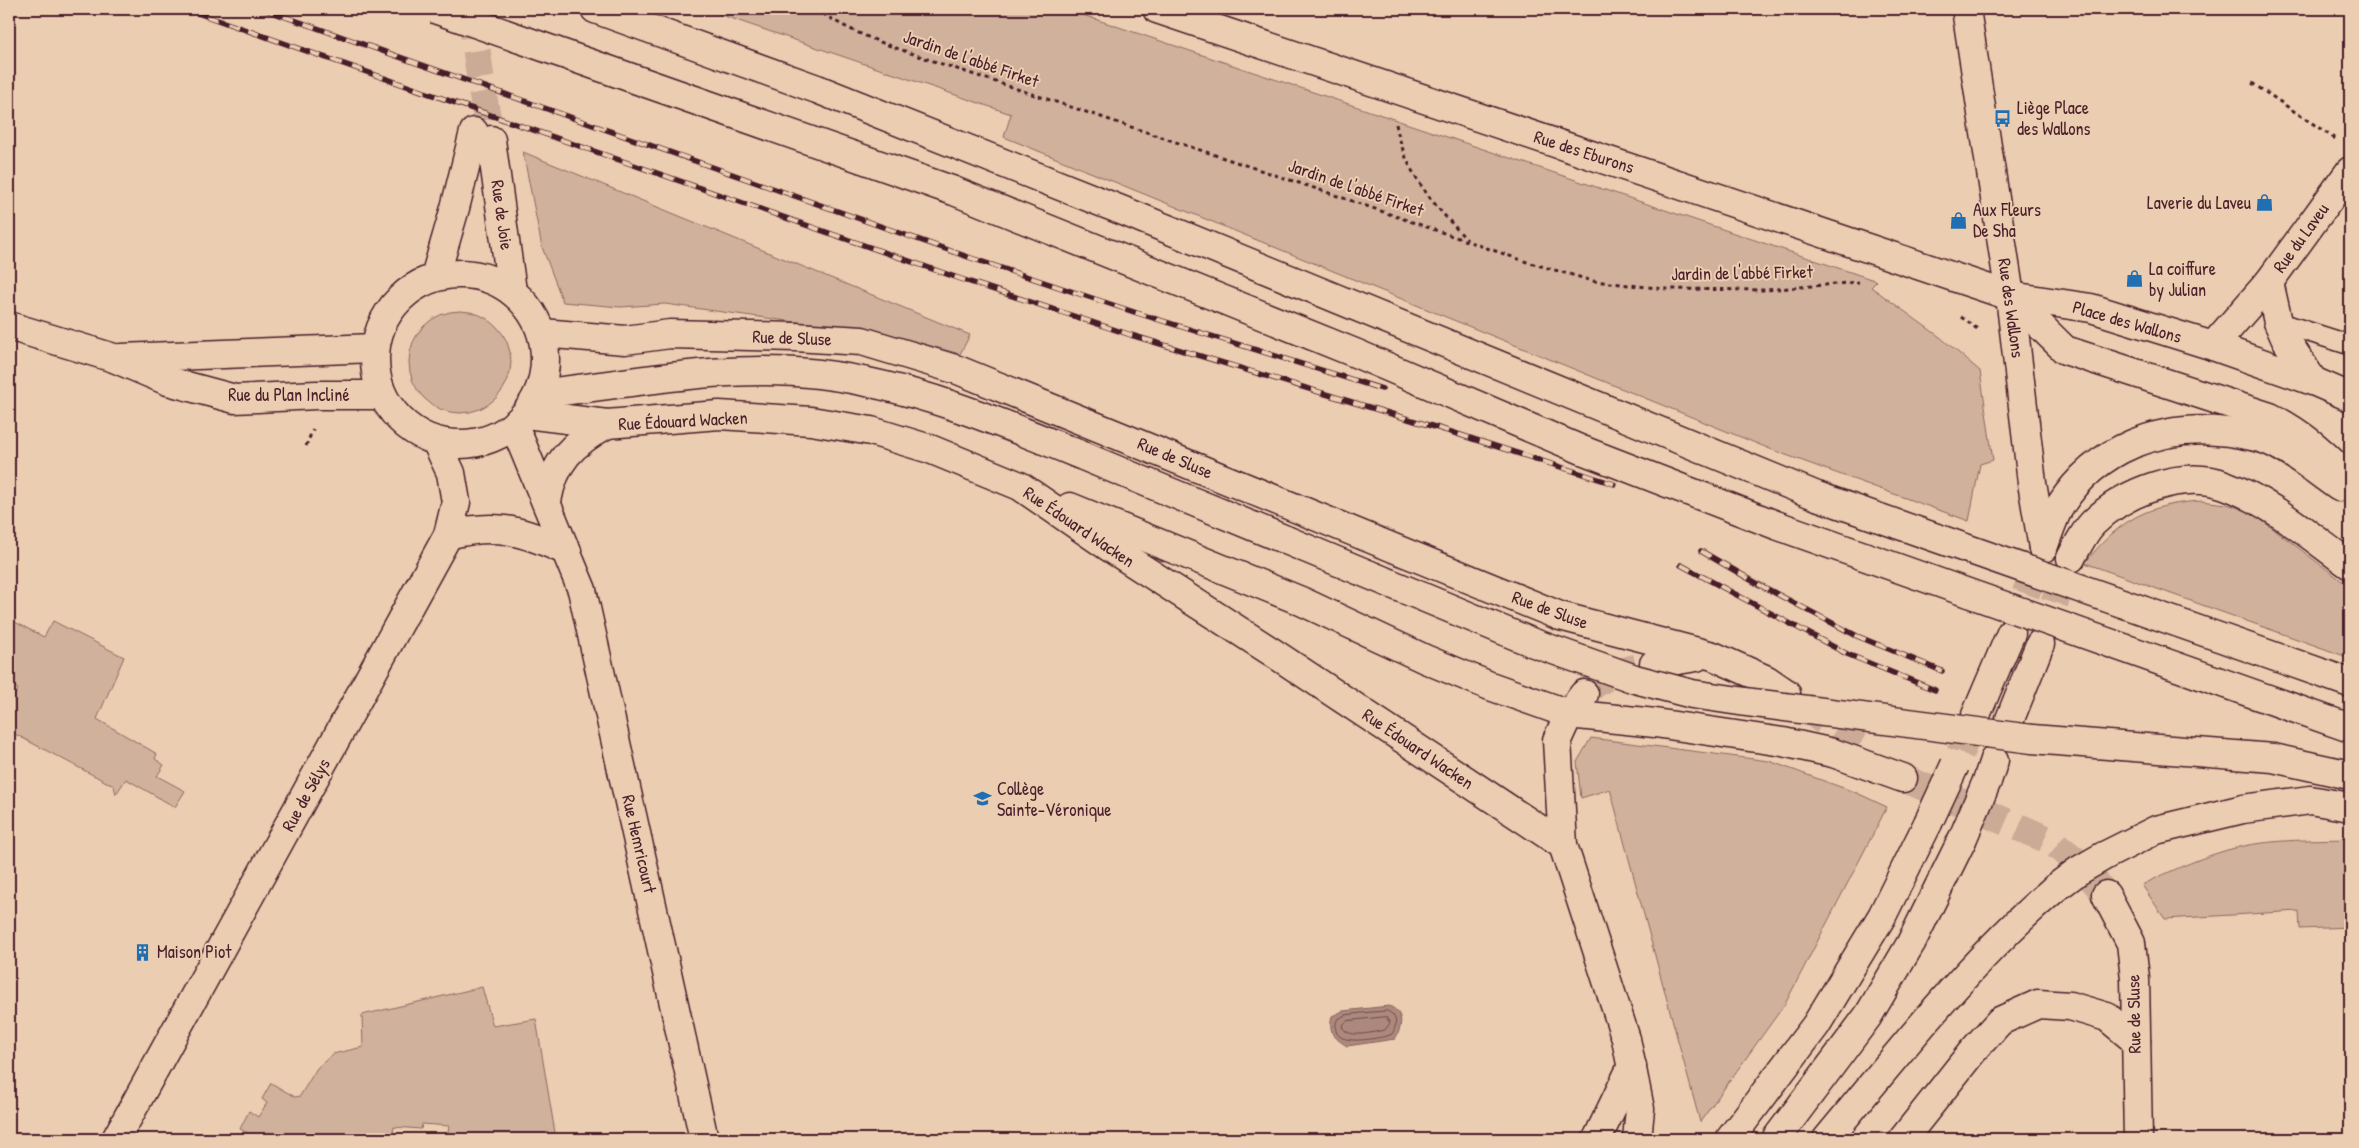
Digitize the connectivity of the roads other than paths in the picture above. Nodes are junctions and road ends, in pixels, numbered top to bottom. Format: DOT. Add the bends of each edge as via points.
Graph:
graph roads {
  1 [pos="435,9"];
  2 [pos="595,9"];
  3 [pos="1157,9"];
  4 [pos="1966,9"];
  5 [pos="2350,171"];
  6 [pos="435,277"];
  7 [pos="2269,282"];
  8 [pos="512,291"];
  9 [pos="2010,296"];
  10 [pos="2278,322"];
  11 [pos="9,329"];
  12 [pos="542,333"];
  13 [pos="2350,345"];
  14 [pos="2213,346"];
  15 [pos="374,348"];
  16 [pos="114,358"];
  17 [pos="2313,381"];
  18 [pos="381,394"];
  19 [pos="2350,397"];
  20 [pos="526,411"];
  21 [pos="607,424"];
  22 [pos="438,443"];
  23 [pos="2350,479"];
  24 [pos="1020,486"];
  25 [pos="2350,496"];
  26 [pos="547,501"];
  27 [pos="448,535"];
  28 [pos="567,551"];
  29 [pos="2071,558"];
  30 [pos="2350,565"];
  31 [pos="2011,633"];
  32 [pos="2040,644"];
  33 [pos="1713,656"];
  34 [pos="1654,664"];
  35 [pos="2350,683"];
  36 [pos="1786,693"];
  37 [pos="1576,704"];
  38 [pos="1976,715"];
  39 [pos="2010,719"];
  40 [pos="2350,728"];
  41 [pos="1867,753"];
  42 [pos="1957,759"];
  43 [pos="1990,770"];
  44 [pos="2350,775"];
  45 [pos="2350,807"];
  46 [pos="1562,844"];
  47 [pos="2106,895"];
  48 [pos="2136,1041"];
  49 [pos="1632,1066"];
  50 [pos="116,1139"];
  51 [pos="704,1139"];
  52 [pos="1597,1139"];
  53 [pos="1637,1139"];
  54 [pos="1730,1139"];
  55 [pos="1776,1139"];
  56 [pos="1827,1139"];
  57 [pos="1903,1139"];
  58 [pos="2138,1139"];
  1 -- 40 [label="main road, bridge" via="954,191 1355,353 1582,450 1776,525"];
  2 -- 35 [label="main road, bridge" via="817,89 1126,212 1817,496"];
  3 -- 9 [label="main road, Rue des Eburons"];
  4 -- 9 [label="main road, Rue des Wallons"];
  5 -- 7 [label="main road, Rue du Laveu"];
  6 -- 8 [label="main road" via="462,274 486,278"];
  6 -- 8 [label="main road, Rue de Joie" via="455,208 483,136"];
  6 -- 15 [label="main road" via="415,286 394,304 381,325"];
  7 -- 10 [label="main road, Rue du Laveu"];
  7 -- 14 [label="main road, Rue du Laveu"];
  8 -- 12 [label="main road" via="530,310"];
  9 -- 14 [label="main road, Place des Wallons" via="2091,308"];
  9 -- 23 [label="main road" via="2065,350 2270,417 2302,435"];
  9 -- 25 [label="main road, Rue des Wallons" via="2043,548 2060,507 2081,479 2100,462 2139,440 2174,431 2220,431 2247,434 2268,441"];
  10 -- 13 [label="lane"];
  10 -- 17 [label="main road, Rue du Laveu"];
  11 -- 16 [label="main road, Rue du Plan Incliné"];
  12 -- 20 [label="main road" via="545,348 543,379"];
  12 -- 33 [label="main road, Rue de Sluse" via="625,340 670,334 862,341 958,370 1560,616"];
  14 -- 17 [label="main road, Place des Wallons"];
  15 -- 16 [label="main road, Rue du Plan Incliné"];
  15 -- 18 [label="main road" via="374,373"];
  16 -- 18 [label="main road, Rue du Plan Incliné" via="168,381 235,399"];
  17 -- 19 [label="main road, Place des Wallons"];
  18 -- 22 [label="main road" via="397,419 416,434"];
  20 -- 21 [label="main road, Rue Édouard Wacken"];
  20 -- 22 [label="main road" via="493,438 469,445"];
  20 -- 26 [label="main road, Rue Hemricourt"];
  20 -- 44 [label="main road, bridge" via="613,386 686,374 760,371 818,374 873,383 946,403 1020,430 1531,642 1634,679 1692,694 1746,702 2032,739 2273,758"];
  21 -- 24 [label="main road, Rue Édouard Wacken" via="719,415 810,420 871,431 930,449"];
  21 -- 26 [label="main road" via="567,452 550,484"];
  22 -- 27 [label="main road, Rue de Sélys" via="451,473 456,502"];
  24 -- 37 [label="main road" via="1301,601 1490,686"];
  24 -- 46 [label="main road, Rue Édouard Wacken"];
  26 -- 28 [label="main road, Rue Hemricourt"];
  27 -- 28 [label="main road" via="471,529 496,528 519,532"];
  27 -- 50 [label="main road, Rue de Sélys"];
  28 -- 51 [label="main road, Rue Hemricourt" via="584,600"];
  29 -- 30 [label="main road" via="2091,524 2128,496 2169,482 2203,481 2224,484 2252,497"];
  31 -- 38 [label="main road"];
  32 -- 39 [label="main road"];
  33 -- 34 [label="main road"];
  33 -- 36 [label="main road, Rue de Sluse" via="1767,680"];
  37 -- 41 [label="main road" via="1655,723 1783,742 1833,753 1903,778"];
  37 -- 46 [label="main road" via="1557,740"];
  42 -- 54 [label="main road, bridge" via="1882,916 1816,1026"];
  43 -- 55 [label="main road, bridge" via="1962,840 1911,943 1868,1016"];
  45 -- 56 [label="main road, bridge" via="2310,800 2243,809 2156,830 2078,871 2021,918 1968,971"];
  46 -- 49 [label="main road"];
  47 -- 48 [label="main road, Rue de Sluse" via="2131,943"];
  48 -- 57 [label="main road" via="2108,1017 2070,1006 2038,1004 2000,1021"];
  48 -- 58 [label="main road, Rue de Sluse"];
  49 -- 52 [label="main road"];
  49 -- 53 [label="main road" via="1640,1109"];
}
